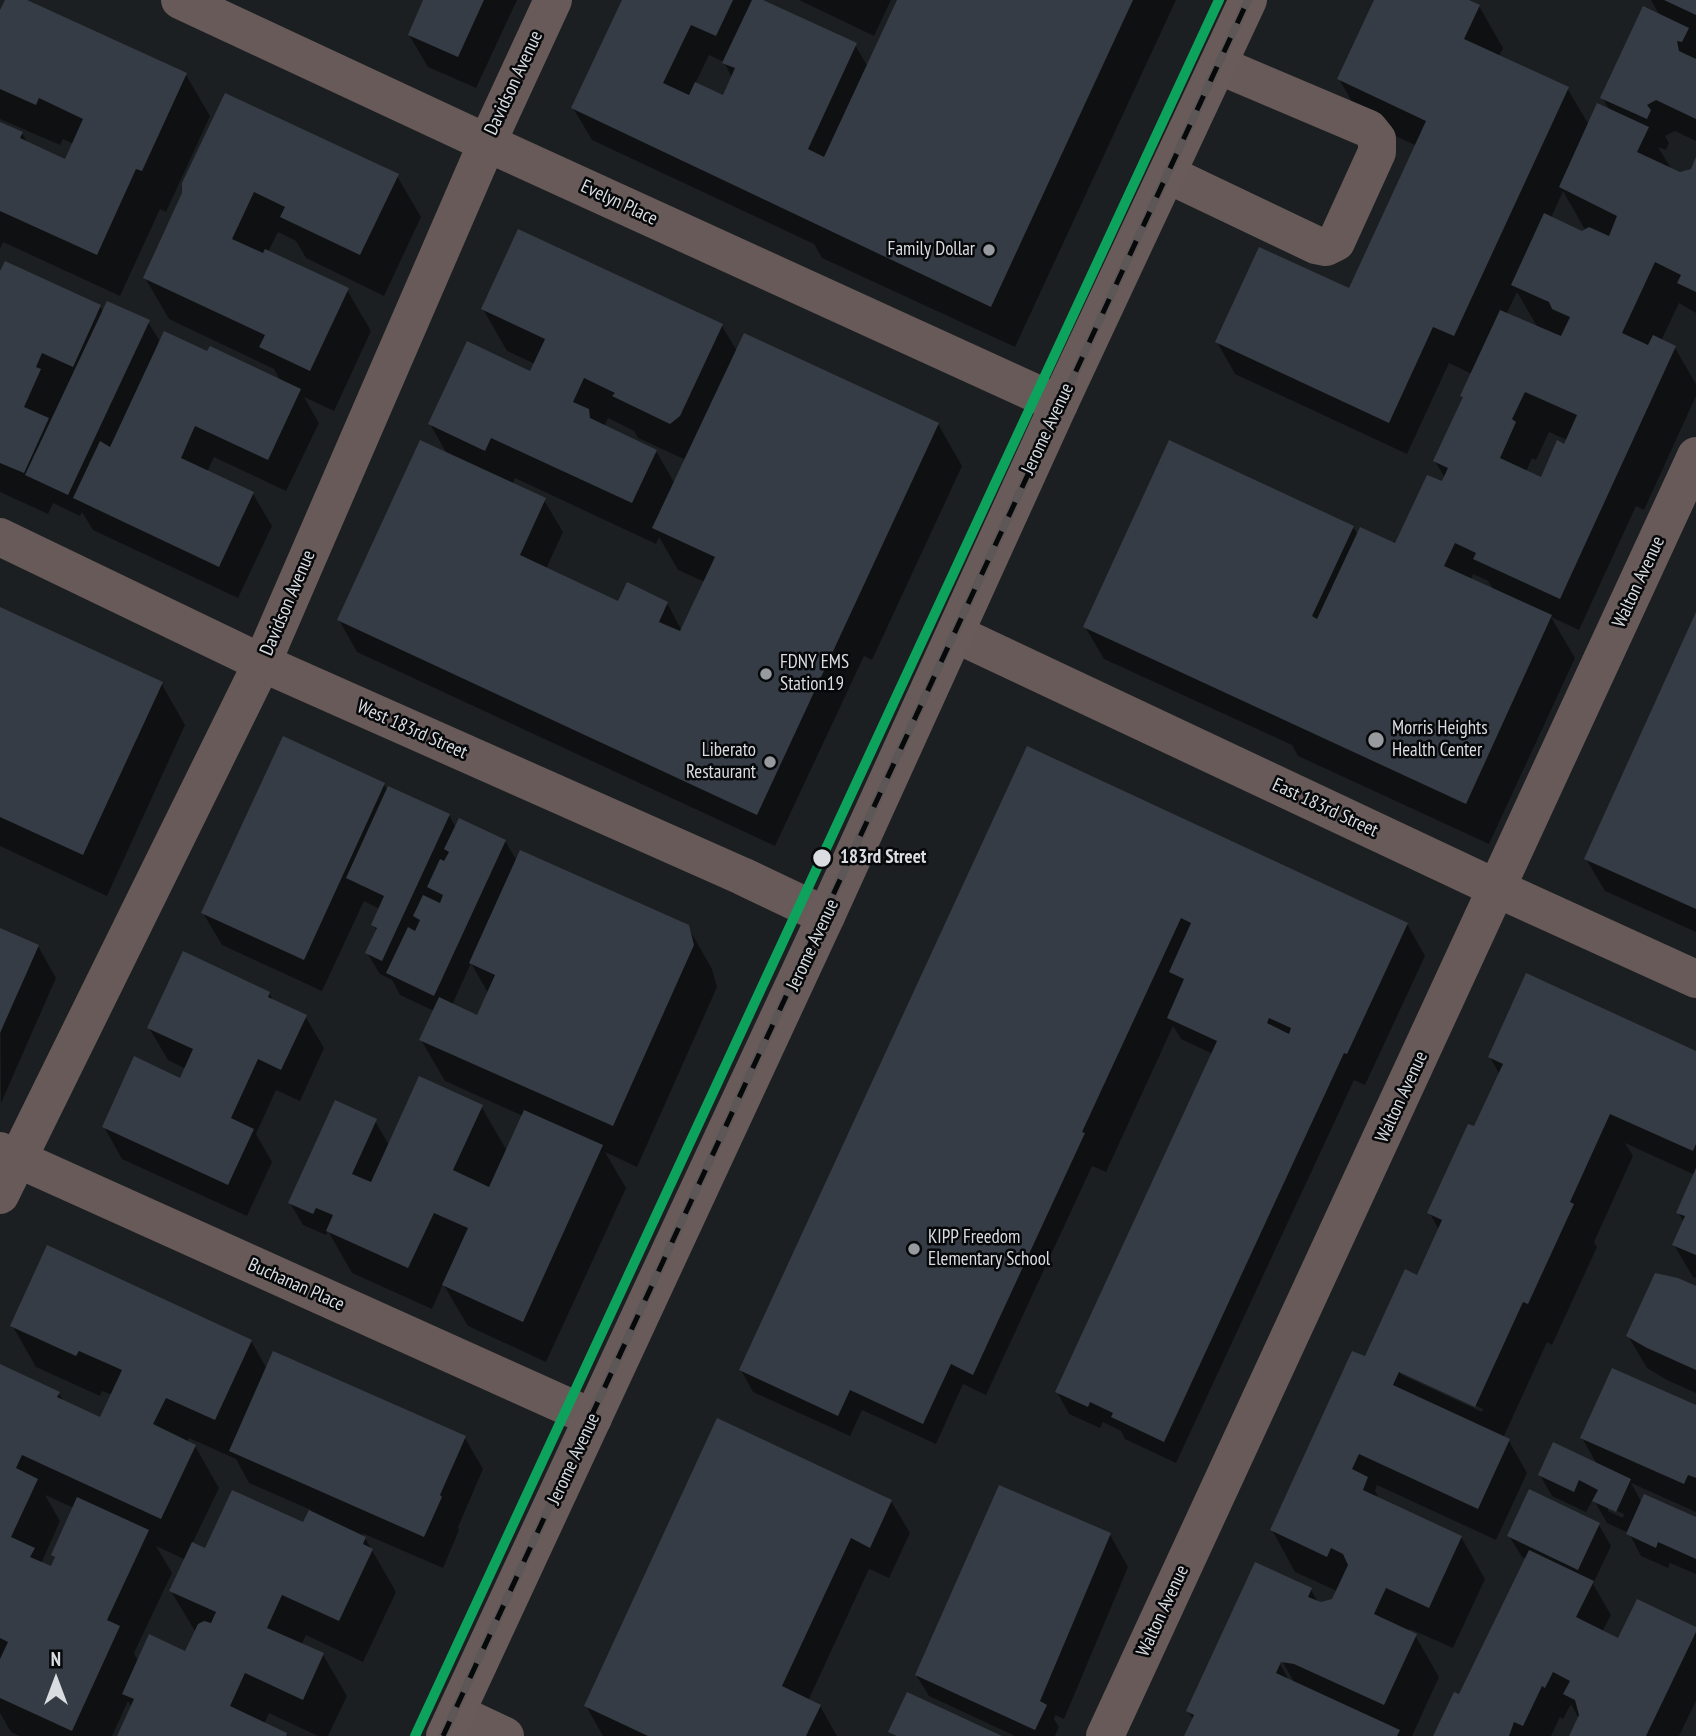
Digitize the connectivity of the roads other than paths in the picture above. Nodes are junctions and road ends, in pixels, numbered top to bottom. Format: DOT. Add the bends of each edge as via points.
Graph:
graph roads {
  1 [pos="180,0"];
  2 [pos="553,0"];
  3 [pos="1248,0"];
  4 [pos="1218,65"];
  5 [pos="487,143"];
  6 [pos="1167,174"];
  7 [pos="1059,404"];
  8 [pos="1696,456"];
  9 [pos="0,537"];
  10 [pos="956,634"];
  11 [pos="262,663"];
  12 [pos="1498,889"];
  13 [pos="826,916"];
  14 [pos="1696,979"];
  15 [pos="8,1155"];
  16 [pos="0,1195"];
  17 [pos="593,1418"];
  18 [pos="450,1725"];
  19 [pos="505,1736"];
  20 [pos="1105,1736"];
  1 -- 5 [label="street, Evelyn Place"];
  2 -- 5 [label="street, Davidson Avenue"];
  3 -- 4 [label="main road, Jerome Avenue"];
  4 -- 6 [label="main road, Jerome Avenue"];
  4 -- 6 [label="street" via="1369,129 1377,139 1377,152 1336,242 1316,245"];
  5 -- 7 [label="street, Evelyn Place"];
  5 -- 11 [label="street, Davidson Avenue"];
  6 -- 7 [label="main road, Jerome Avenue"];
  7 -- 10 [label="main road, Jerome Avenue"];
  8 -- 12 [label="street, Walton Avenue"];
  9 -- 11 [label="street, West 183rd Street"];
  10 -- 12 [label="street, East 183rd Street"];
  10 -- 13 [label="main road, Jerome Avenue"];
  11 -- 13 [label="street, West 183rd Street"];
  11 -- 15 [label="street, Davidson Avenue"];
  12 -- 14 [label="street, East 183rd Street"];
  12 -- 20 [label="street, Walton Avenue"];
  13 -- 17 [label="main road, Jerome Avenue"];
  15 -- 16 [label="street, Davidson Avenue"];
  15 -- 17 [label="street, Buchanan Place"];
  17 -- 18 [label="main road, Jerome Avenue"];
  18 -- 19 [label="street"];
}
